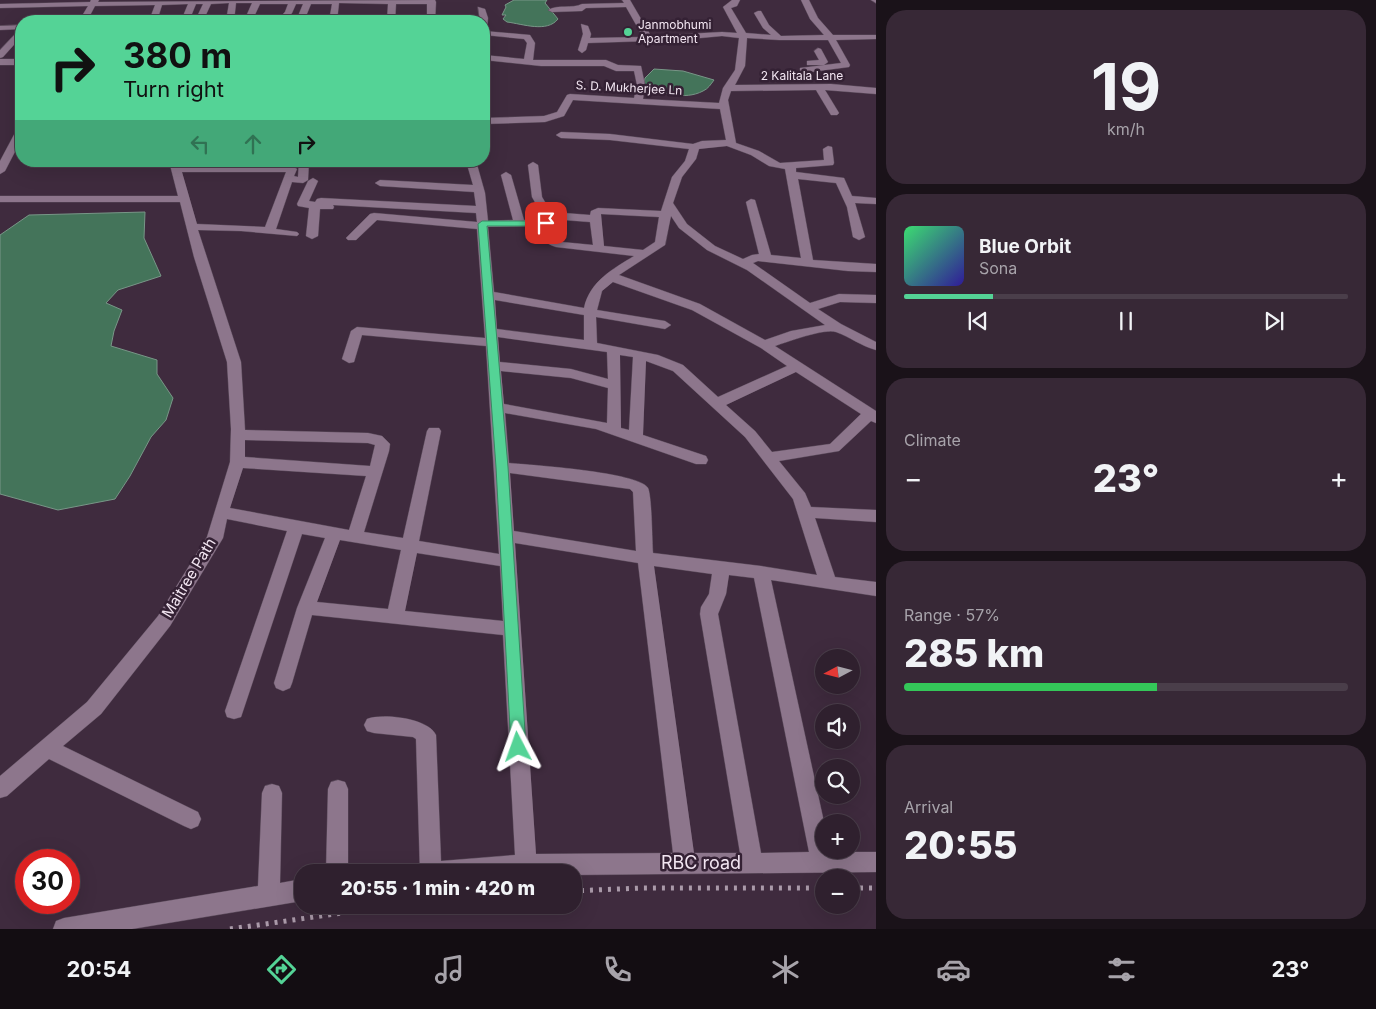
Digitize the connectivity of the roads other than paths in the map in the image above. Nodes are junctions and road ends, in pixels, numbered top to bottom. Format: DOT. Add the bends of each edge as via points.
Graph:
graph roads {
  1 [pos="736,0"];
  2 [pos="805,0"];
  3 [pos="209,1"];
  4 [pos="232,1"];
  5 [pos="257,1"];
  6 [pos="275,1"];
  7 [pos="336,1"];
  8 [pos="392,1"];
  9 [pos="432,1"];
  10 [pos="50,2"];
  11 [pos="94,2"];
  12 [pos="159,2"];
  13 [pos="193,2"];
  14 [pos="293,2"];
  15 [pos="308,2"];
  16 [pos="19,3"];
  17 [pos="628,3"];
  18 [pos="0,6"];
  19 [pos="481,9"];
  20 [pos="552,10"];
  21 [pos="758,13"];
  22 [pos="86,15"];
  23 [pos="155,15"];
  24 [pos="188,15"];
  25 [pos="202,15"];
  26 [pos="231,15"];
  27 [pos="251,15"];
  28 [pos="286,15"];
  29 [pos="303,15"];
  30 [pos="334,15"];
  31 [pos="391,15"];
  32 [pos="431,15"];
  33 [pos="483,15"];
  34 [pos="584,26"];
  35 [pos="15,27"];
  36 [pos="0,28"];
  37 [pos="738,35"];
  38 [pos="490,36"];
  39 [pos="830,37"];
  40 [pos="648,38"];
  41 [pos="778,38"];
  42 [pos="875,38"];
  43 [pos="498,41"];
  44 [pos="584,41"];
  45 [pos="15,42"];
  46 [pos="818,50"];
  47 [pos="490,55"];
  48 [pos="490,58"];
  49 [pos="2,60"];
  50 [pos="15,61"];
  51 [pos="528,62"];
  52 [pos="585,63"];
  53 [pos="803,70"];
  54 [pos="0,71"];
  55 [pos="849,78"];
  56 [pos="727,88"];
  57 [pos="816,88"];
  58 [pos="876,91"];
  59 [pos="638,102"];
  60 [pos="724,106"];
  61 [pos="834,113"];
  62 [pos="490,121"];
  63 [pos="561,135"];
  64 [pos="730,144"];
  65 [pos="15,145"];
  66 [pos="694,147"];
  67 [pos="828,149"];
  68 [pos="533,165"];
  69 [pos="176,167"];
  70 [pos="234,167"];
  71 [pos="303,167"];
  72 [pos="473,167"];
  73 [pos="790,170"];
  74 [pos="0,171"];
  75 [pos="506,175"];
  76 [pos="288,179"];
  77 [pos="313,181"];
  78 [pos="380,183"];
  79 [pos="479,188"];
  80 [pos="0,198"];
  81 [pos="184,199"];
  82 [pos="849,199"];
  83 [pos="876,201"];
  84 [pos="279,202"];
  85 [pos="751,202"];
  86 [pos="303,205"];
  87 [pos="317,206"];
  88 [pos="666,209"];
  89 [pos="374,216"];
  90 [pos="546,219"];
  91 [pos="596,219"];
  92 [pos="482,220"];
  93 [pos="519,223"];
  94 [pos="192,228"];
  95 [pos="269,231"];
  96 [pos="292,234"];
  97 [pos="312,236"];
  98 [pos="859,237"];
  99 [pos="352,238"];
  100 [pos="599,249"];
  101 [pos="643,253"];
  102 [pos="766,258"];
  103 [pos="744,263"];
  104 [pos="808,263"];
  105 [pos="876,268"];
  106 [pos="612,277"];
  107 [pos="488,295"];
  108 [pos="876,299"];
  109 [pos="807,308"];
  110 [pos="590,312"];
  111 [pos="665,325"];
  112 [pos="836,328"];
  113 [pos="492,337"];
  114 [pos="591,346"];
  115 [pos="766,346"];
  116 [pos="876,346"];
  117 [pos="613,350"];
  118 [pos="640,355"];
  119 [pos="349,359"];
  120 [pos="494,366"];
  121 [pos="797,366"];
  122 [pos="615,386"];
  123 [pos="716,404"];
  124 [pos="497,406"];
  125 [pos="873,416"];
  126 [pos="434,431"];
  127 [pos="614,431"];
  128 [pos="237,435"];
  129 [pos="636,439"];
  130 [pos="769,457"];
  131 [pos="701,460"];
  132 [pos="237,462"];
  133 [pos="502,467"];
  134 [pos="376,472"];
  135 [pos="221,512"];
  136 [pos="804,512"];
  137 [pos="876,516"];
  138 [pos="296,527"];
  139 [pos="335,533"];
  140 [pos="355,536"];
  141 [pos="505,536"];
  142 [pos="410,546"];
  143 [pos="645,557"];
  144 [pos="506,561"];
  145 [pos="721,568"];
  146 [pos="761,572"];
  147 [pos="828,583"];
  148 [pos="876,589"];
  149 [pos="306,608"];
  150 [pos="395,617"];
  151 [pos="511,630"];
  152 [pos="283,683"];
  153 [pos="234,711"];
  154 [pos="374,725"];
  155 [pos="47,748"];
  156 [pos="0,789"];
  157 [pos="338,789"];
  158 [pos="272,793"];
  159 [pos="191,819"];
  160 [pos="685,862"];
  161 [pos="876,862"];
  162 [pos="752,863"];
  163 [pos="822,863"];
  164 [pos="337,864"];
  165 [pos="431,864"];
  166 [pos="526,864"];
  167 [pos="579,864"];
  168 [pos="294,891"];
  169 [pos="270,894"];
  170 [pos="64,929"];
  1 -- 37 [label="street" via="727,7"];
  2 -- 39 [label="street" via="814,19"];
  3 -- 4 [label="street"];
  3 -- 13 [label="street"];
  3 -- 25 [label="street"];
  4 -- 5 [label="street"];
  4 -- 26 [label="street"];
  5 -- 6 [label="street"];
  5 -- 27 [label="street"];
  6 -- 14 [label="street"];
  7 -- 8 [label="street"];
  7 -- 15 [label="street"];
  7 -- 30 [label="street"];
  8 -- 9 [label="street"];
  8 -- 31 [label="street"];
  9 -- 32 [label="street"];
  10 -- 11 [label="street"];
  10 -- 16 [label="street"];
  11 -- 12 [label="street"];
  11 -- 22 [label="street"];
  12 -- 13 [label="street"];
  12 -- 23 [label="street"];
  13 -- 24 [label="street"];
  14 -- 15 [label="street"];
  14 -- 28 [label="street"];
  15 -- 29 [label="street"];
  16 -- 18 [label="street"];
  17 -- 20 [label="street"];
  17 -- 40 [label="street"];
  19 -- 33 [label="street"];
  21 -- 41 [label="street"];
  34 -- 44 [label="street" via="587,34"];
  35 -- 36 [label="street"];
  37 -- 40 [label="street"];
  37 -- 41 [label="street"];
  37 -- 56 [label="street" via="743,54 736,77"];
  38 -- 43 [label="street"];
  39 -- 41 [label="street"];
  39 -- 42 [label="street"];
  39 -- 55 [label="street" via="846,65"];
  40 -- 44 [label="street"];
  43 -- 47 [label="street"];
  43 -- 51 [label="street" via="528,38"];
  44 -- 52 [label="street"];
  45 -- 49 [label="street"];
  46 -- 53 [label="street" via="824,62 802,63"];
  48 -- 51 [label="street"];
  49 -- 50 [label="street"];
  49 -- 54 [label="street"];
  51 -- 52 [label="street"];
  52 -- 59 [label="street" via="638,68 641,85"];
  53 -- 55 [label="street"];
  53 -- 57 [label="street"];
  55 -- 57 [label="street, 2 Kalitala Lane"];
  55 -- 58 [label="street, 2 Kalitala Lane"];
  56 -- 57 [label="street, 2 Kalitala Lane"];
  56 -- 60 [label="street"];
  57 -- 61 [label="street"];
  59 -- 60 [label="street, S. D. Mukherjee Ln"];
  59 -- 62 [label="street, S. D. Mukherjee Ln" via="570,97 561,114 549,118"];
  60 -- 64 [label="street"];
  63 -- 66 [label="street"];
  64 -- 66 [label="street"];
  64 -- 73 [label="street"];
  65 -- 74 [label="street"];
  66 -- 88 [label="street" via="690,162 676,178"];
  67 -- 73 [label="street" via="829,163"];
  68 -- 90 [label="street" via="537,197 543,205"];
  69 -- 81 [label="street, Maitree Path"];
  70 -- 76 [label="street" via="292,169"];
  71 -- 76 [label="street" via="302,180"];
  72 -- 79 [label="street"];
  73 -- 82 [label="street" via="840,180"];
  73 -- 104 [label="street"];
  75 -- 93 [label="street"];
  76 -- 84 [label="street"];
  77 -- 86 [label="street"];
  78 -- 79 [label="street"];
  79 -- 92 [label="street"];
  80 -- 81 [label="street"];
  81 -- 94 [label="street, Maitree Path"];
  82 -- 83 [label="street"];
  82 -- 98 [label="street"];
  84 -- 86 [label="street"];
  84 -- 95 [label="street"];
  85 -- 102 [label="street"];
  86 -- 87 [label="street"];
  87 -- 89 [label="street" via="368,212"];
  87 -- 92 [label="street" via="321,201"];
  87 -- 97 [label="street"];
  88 -- 91 [label="street" via="604,210 595,213"];
  88 -- 101 [label="street" via="661,242"];
  88 -- 103 [label="street" via="711,248"];
  89 -- 92 [label="street"];
  89 -- 99 [label="street"];
  90 -- 91 [label="street"];
  90 -- 93 [label="street"];
  90 -- 100 [label="street" via="547,237 555,244"];
  91 -- 100 [label="street"];
  92 -- 93 [label="street"];
  92 -- 107 [label="street"];
  94 -- 95 [label="street"];
  94 -- 128 [label="street, Maitree Path" via="234,362"];
  95 -- 96 [label="street"];
  100 -- 101 [label="street"];
  101 -- 106 [label="street"];
  102 -- 103 [label="street" via="750,259"];
  102 -- 104 [label="street"];
  103 -- 109 [label="street"];
  104 -- 105 [label="street"];
  106 -- 110 [label="street" via="602,282 592,295"];
  106 -- 115 [label="street" via="696,307"];
  107 -- 110 [label="street"];
  107 -- 113 [label="street"];
  108 -- 109 [label="street" via="839,298"];
  109 -- 112 [label="street"];
  110 -- 111 [label="street"];
  110 -- 114 [label="street"];
  112 -- 115 [label="street" via="796,334"];
  112 -- 116 [label="street"];
  113 -- 114 [label="street"];
  113 -- 119 [label="street" via="357,331"];
  113 -- 120 [label="street"];
  114 -- 117 [label="street"];
  115 -- 121 [label="street"];
  117 -- 118 [label="street"];
  117 -- 122 [label="street"];
  118 -- 123 [label="street" via="678,368"];
  118 -- 129 [label="street"];
  120 -- 122 [label="street" via="572,373"];
  120 -- 124 [label="street"];
  121 -- 123 [label="street"];
  121 -- 125 [label="street"];
  122 -- 127 [label="street"];
  123 -- 130 [label="street" via="750,434"];
  124 -- 127 [label="street" via="598,425"];
  124 -- 133 [label="street"];
  125 -- 130 [label="street" via="834,448"];
  126 -- 142 [label="street"];
  127 -- 129 [label="street"];
  128 -- 132 [label="street, Maitree Path"];
  128 -- 134 [label="street" via="377,439 383,444"];
  129 -- 131 [label="street"];
  130 -- 136 [label="street" via="800,497"];
  132 -- 134 [label="street"];
  132 -- 135 [label="street, Maitree Path"];
  133 -- 141 [label="street"];
  133 -- 143 [label="street" via="620,481 639,488"];
  134 -- 140 [label="street"];
  135 -- 138 [label="street"];
  135 -- 155 [label="street, Maitree Path" via="215,538 164,621 94,708"];
  136 -- 137 [label="street"];
  136 -- 147 [label="street"];
  138 -- 139 [label="street"];
  138 -- 153 [label="street"];
  139 -- 140 [label="street"];
  139 -- 149 [label="street"];
  140 -- 142 [label="street"];
  141 -- 143 [label="street"];
  141 -- 144 [label="street"];
  142 -- 144 [label="street"];
  142 -- 150 [label="street"];
  143 -- 145 [label="street"];
  143 -- 160 [label="street"];
  144 -- 151 [label="street"];
  145 -- 146 [label="street"];
  145 -- 162 [label="street" via="718,596 709,614"];
  146 -- 147 [label="street"];
  146 -- 163 [label="street"];
  147 -- 148 [label="street"];
  149 -- 150 [label="street"];
  149 -- 152 [label="street"];
  150 -- 151 [label="street"];
  151 -- 166 [label="street"];
  154 -- 165 [label="street" via="416,729 426,735"];
  155 -- 156 [label="street, Maitree Path"];
  155 -- 159 [label="street"];
  157 -- 164 [label="street"];
  158 -- 169 [label="street"];
  160 -- 162 [label="street, RBC road"];
  160 -- 167 [label="street, RBC road"];
  161 -- 163 [label="street, RBC road"];
  162 -- 163 [label="street, RBC road"];
  168 -- 169 [label="street"];
  169 -- 170 [label="street"];
}
